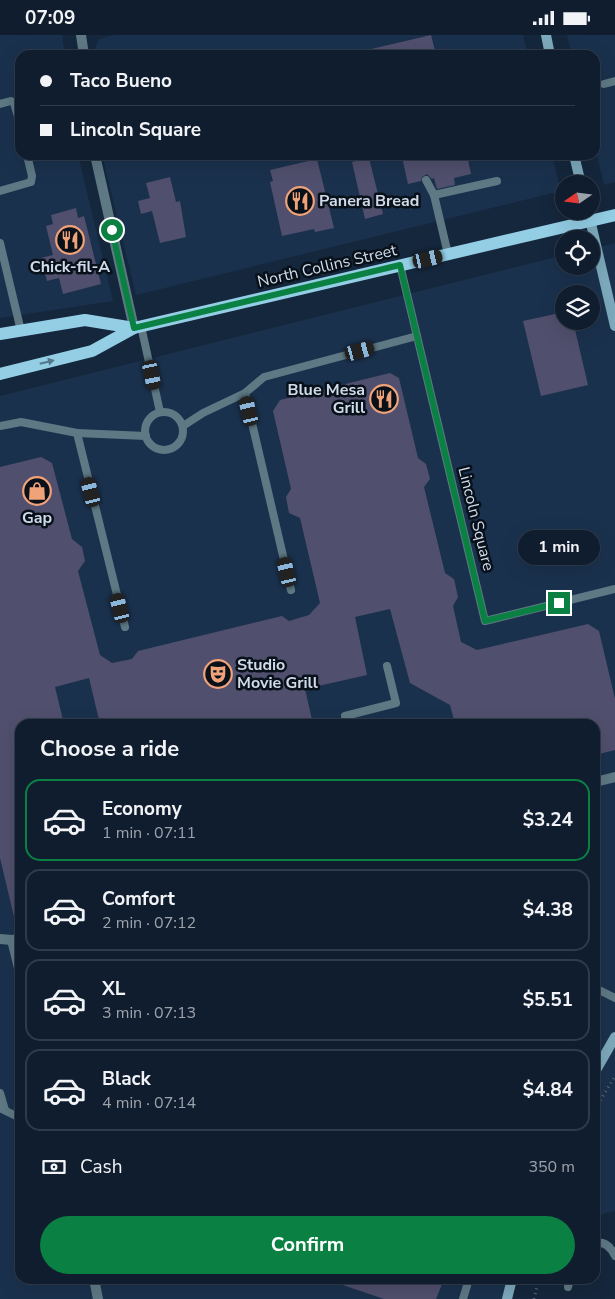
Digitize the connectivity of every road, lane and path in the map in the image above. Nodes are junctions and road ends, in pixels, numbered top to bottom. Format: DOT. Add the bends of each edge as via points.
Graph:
graph roads {
  1 [pos="81,35"];
  2 [pos="546,35"];
  3 [pos="83,50"];
  4 [pos="549,50"];
  5 [pos="615,81"];
  6 [pos="604,84"];
  7 [pos="0,104"];
  8 [pos="15,106"];
  9 [pos="29,160"];
  10 [pos="96,160"];
  11 [pos="575,160"];
  12 [pos="579,175"];
  13 [pos="426,180"];
  14 [pos="497,181"];
  15 [pos="0,191"];
  16 [pos="434,195"];
  17 [pos="615,215"];
  18 [pos="600,216"];
  19 [pos="574,220"];
  20 [pos="590,220"];
  21 [pos="0,243"];
  22 [pos="448,254"];
  23 [pos="400,265"];
  24 [pos="615,326"];
  25 [pos="138,327"];
  26 [pos="21,331"];
  27 [pos="0,334"];
  28 [pos="417,336"];
  29 [pos="0,374"];
  30 [pos="245,393"];
  31 [pos="160,412"];
  32 [pos="0,426"];
  33 [pos="183,426"];
  34 [pos="77,433"];
  35 [pos="146,436"];
  36 [pos="615,589"];
  37 [pos="291,590"];
  38 [pos="125,627"];
  39 [pos="387,666"];
  40 [pos="346,719"];
  41 [pos="615,777"];
  42 [pos="600,781"];
  43 [pos="0,939"];
  44 [pos="15,939"];
  45 [pos="600,990"];
  46 [pos="615,998"];
  47 [pos="615,1037"];
  48 [pos="600,1063"];
  49 [pos="615,1077"];
  50 [pos="0,1093"];
  51 [pos="600,1101"];
  52 [pos="2,1109"];
  53 [pos="15,1116"];
  54 [pos="600,1242"];
  55 [pos="615,1256"];
  56 [pos="95,1284"];
  57 [pos="468,1284"];
  58 [pos="511,1284"];
  59 [pos="538,1284"];
  60 [pos="98,1299"];
  61 [pos="463,1299"];
  62 [pos="507,1299"];
  63 [pos="534,1299"];
  1 -- 3 [label="street"];
  2 -- 4 [label="street"];
  5 -- 6 [label="lane"];
  7 -- 8 [label="lane" via="11,101"];
  9 -- 15 [label="lane" via="31,182"];
  10 -- 25 [label="street"];
  11 -- 12 [label="street"];
  13 -- 16 [label="lane"];
  14 -- 16 [label="lane"];
  16 -- 22 [label="lane"];
  17 -- 18 [label="main road, North Collins Street"];
  19 -- 22 [label="main road, North Collins Street"];
  20 -- 24 [label="street"];
  21 -- 26 [label="lane"];
  22 -- 23 [label="main road, North Collins Street"];
  23 -- 25 [label="main road, North Collins Street"];
  23 -- 28 [label="lane, Lincoln Square"];
  25 -- 26 [label="main road, North Collins Street" via="85,321"];
  29 -- 25 [label="main road, North Collins Street, one-way" via="92,351"];
  25 -- 31 [label="lane"];
  26 -- 27 [label="main road, North Collins Street"];
  28 -- 30 [label="lane" via="264,377"];
  28 -- 36 [label="lane, Lincoln Square" via="485,621"];
  30 -- 33 [label="lane"];
  30 -- 37 [label="lane"];
  31 -- 33 [label="lane" via="176,416"];
  31 -- 35 [label="lane" via="146,424"];
  32 -- 34 [label="lane" via="21,422"];
  33 -- 35 [label="lane" via="179,443 169,449 157,448"];
  34 -- 35 [label="lane"];
  34 -- 38 [label="lane"];
  39 -- 40 [label="lane" via="396,703 345,716"];
  41 -- 42 [label="street"];
  43 -- 44 [label="street"];
  45 -- 46 [label="lane"];
  47 -- 48 [label="street"];
  49 -- 51 [label="path"];
  50 -- 52 [label="lane"];
  52 -- 53 [label="lane"];
  54 -- 55 [label="lane" via="607,1244"];
  56 -- 60 [label="street"];
  57 -- 61 [label="lane"];
  58 -- 62 [label="street"];
  59 -- 63 [label="path"];
}
